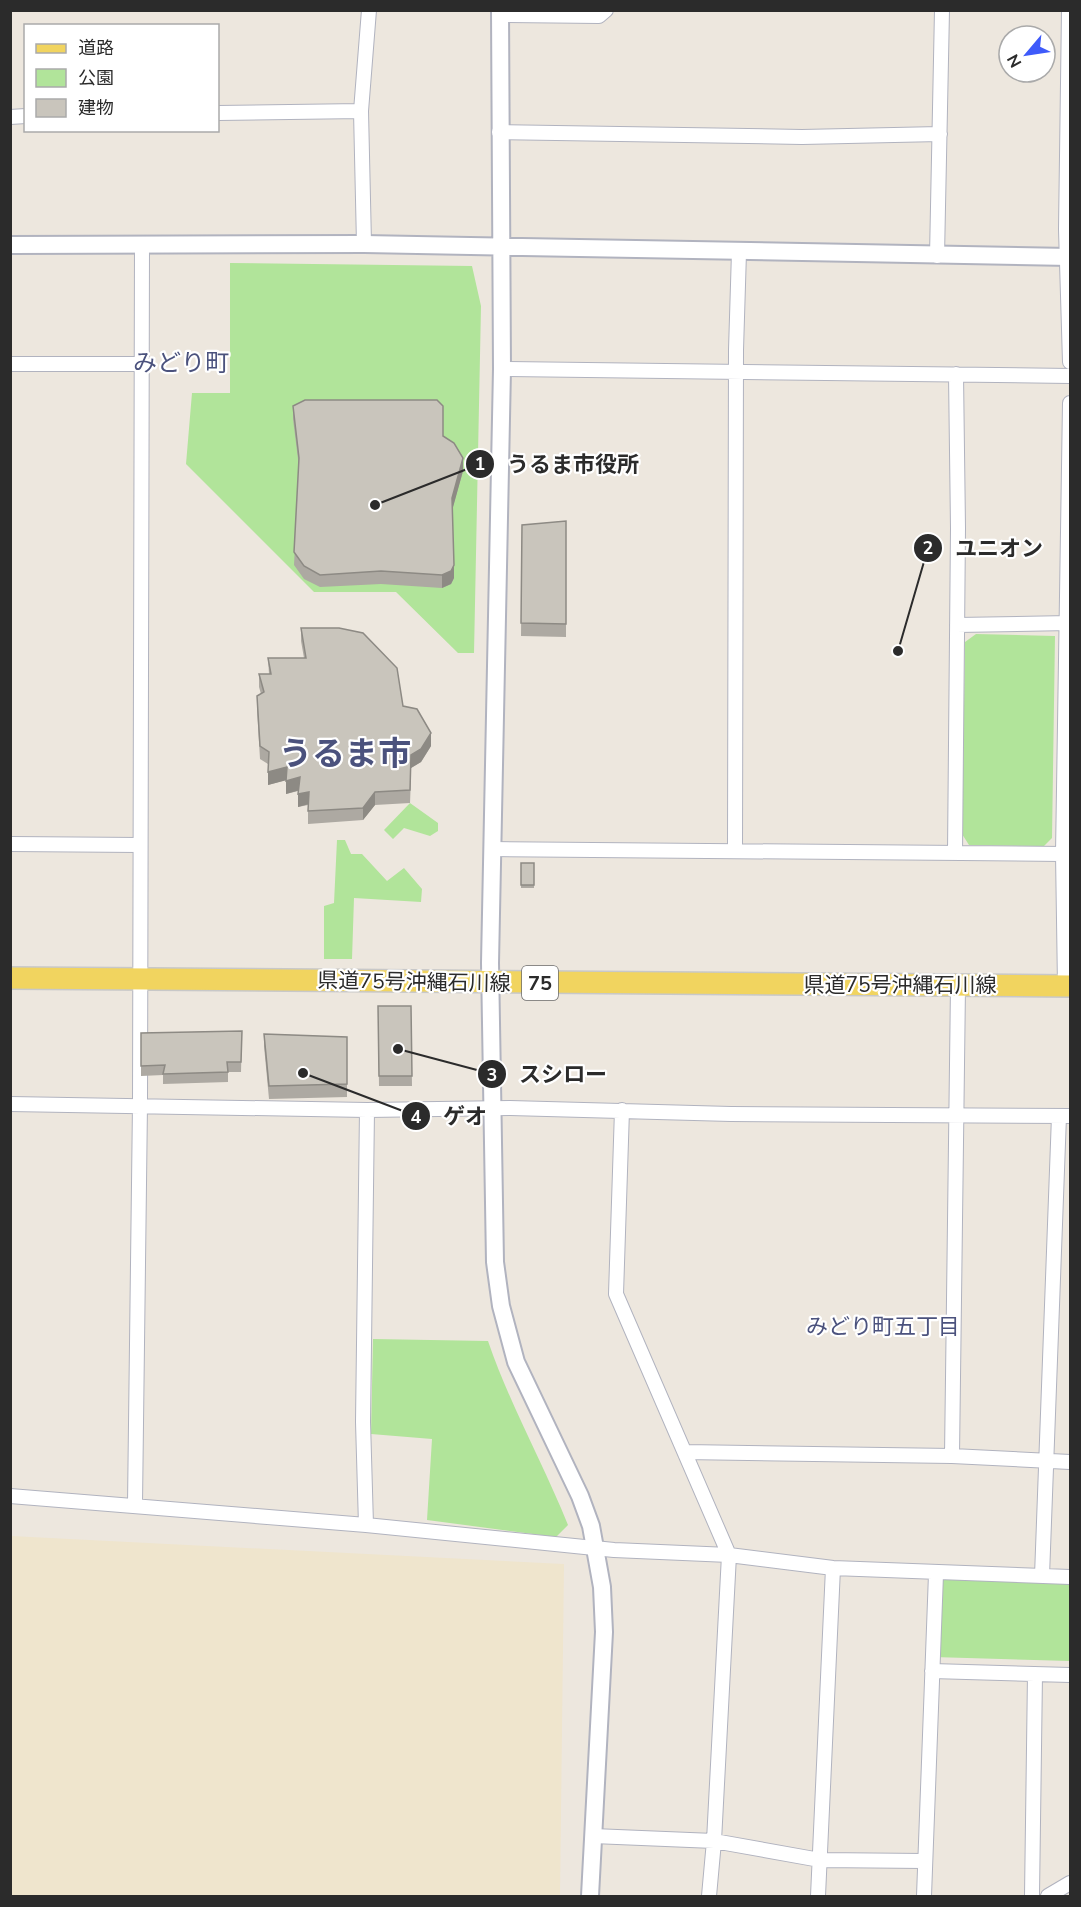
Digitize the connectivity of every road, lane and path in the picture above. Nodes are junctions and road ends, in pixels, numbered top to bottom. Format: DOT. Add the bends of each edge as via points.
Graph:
graph roads {
  1 [pos="369,10"];
  2 [pos="606,10"];
  3 [pos="942,10"];
  4 [pos="1068,10"];
  5 [pos="500,13"];
  6 [pos="361,111"];
  7 [pos="219,113"];
  8 [pos="499,132"];
  9 [pos="940,134"];
  10 [pos="364,244"];
  11 [pos="10,245"];
  12 [pos="142,245"];
  13 [pos="501,247"];
  14 [pos="739,252"];
  15 [pos="937,256"];
  16 [pos="1069,257"];
  17 [pos="1071,362"];
  18 [pos="10,364"];
  19 [pos="142,364"];
  20 [pos="502,369"];
  21 [pos="736,370"];
  22 [pos="956,375"];
  23 [pos="1071,376"];
  24 [pos="1071,403"];
  25 [pos="1068,623"];
  26 [pos="957,625"];
  27 [pos="10,844"];
  28 [pos="139,845"];
  29 [pos="492,849"];
  30 [pos="735,850"];
  31 [pos="955,853"];
  32 [pos="1064,855"];
  33 [pos="10,978"];
  34 [pos="139,980"];
  35 [pos="490,983"];
  36 [pos="958,986"];
  37 [pos="1068,986"];
  38 [pos="10,1104"];
  39 [pos="140,1104"];
  40 [pos="493,1109"];
  41 [pos="367,1110"];
  42 [pos="622,1110"];
  43 [pos="957,1116"];
  44 [pos="1065,1116"];
  45 [pos="685,1452"];
  46 [pos="952,1456"];
  47 [pos="1045,1461"];
  48 [pos="1071,1462"];
  49 [pos="10,1496"];
  50 [pos="135,1504"];
  51 [pos="366,1525"];
  52 [pos="596,1548"];
  53 [pos="729,1555"];
  54 [pos="833,1568"];
  55 [pos="936,1574"];
  56 [pos="1042,1576"];
  57 [pos="1071,1577"];
  58 [pos="932,1671"];
  59 [pos="1035,1674"];
  60 [pos="1071,1675"];
  61 [pos="593,1836"];
  62 [pos="714,1841"];
  63 [pos="820,1860"];
  64 [pos="924,1861"];
  65 [pos="1071,1883"];
  66 [pos="590,1896"];
  67 [pos="709,1896"];
  68 [pos="818,1896"];
  69 [pos="924,1896"];
  70 [pos="1032,1896"];
  71 [pos="1048,1896"];
  1 -- 6 [label="street"];
  2 -- 5 [label="street" via="599,16"];
  3 -- 9 [label="street"];
  4 -- 16 [label="street"];
  5 -- 8 [label="street"];
  6 -- 7 [label="street"];
  6 -- 10 [label="street"];
  8 -- 9 [label="street" via="802,137"];
  8 -- 13 [label="street"];
  9 -- 15 [label="street"];
  10 -- 12 [label="street"];
  10 -- 13 [label="street"];
  11 -- 12 [label="street"];
  12 -- 19 [label="street"];
  13 -- 14 [label="street"];
  13 -- 20 [label="street"];
  14 -- 15 [label="street"];
  14 -- 21 [label="street"];
  15 -- 16 [label="street"];
  16 -- 17 [label="street"];
  18 -- 19 [label="street"];
  19 -- 28 [label="street"];
  20 -- 21 [label="street"];
  20 -- 29 [label="street"];
  21 -- 22 [label="street"];
  21 -- 30 [label="street"];
  22 -- 23 [label="street"];
  22 -- 26 [label="street"];
  24 -- 25 [label="street"];
  25 -- 26 [label="street"];
  25 -- 32 [label="street"];
  26 -- 31 [label="street"];
  27 -- 28 [label="street"];
  28 -- 34 [label="street"];
  29 -- 30 [label="street"];
  29 -- 35 [label="street"];
  30 -- 31 [label="street"];
  31 -- 32 [label="street"];
  32 -- 37 [label="street"];
  33 -- 34 [label="main road, 県道75号沖縄石川線 / 75"];
  34 -- 35 [label="main road, 県道75号沖縄石川線 / 75"];
  34 -- 39 [label="street"];
  35 -- 36 [label="main road, 県道75号沖縄石川線 / 75"];
  35 -- 40 [label="street"];
  36 -- 37 [label="main road, 県道75号沖縄石川線 / 75"];
  36 -- 43 [label="street"];
  38 -- 39 [label="street"];
  39 -- 41 [label="street"];
  39 -- 50 [label="street"];
  40 -- 41 [label="street"];
  40 -- 42 [label="street"];
  40 -- 52 [label="street" via="495,1262 507,1335 525,1385 580,1496"];
  41 -- 51 [label="street" via="363,1422"];
  42 -- 43 [label="street"];
  42 -- 45 [label="street" via="616,1294"];
  43 -- 44 [label="street"];
  43 -- 46 [label="street"];
  44 -- 47 [label="street"];
  45 -- 46 [label="street"];
  45 -- 53 [label="street"];
  46 -- 47 [label="street"];
  47 -- 48 [label="street"];
  47 -- 56 [label="street"];
  49 -- 50 [label="street"];
  50 -- 51 [label="street"];
  51 -- 52 [label="street"];
  52 -- 53 [label="street"];
  52 -- 61 [label="street" via="604,1632"];
  53 -- 54 [label="street"];
  53 -- 62 [label="street"];
  54 -- 55 [label="street"];
  54 -- 63 [label="street"];
  55 -- 56 [label="street"];
  55 -- 58 [label="street"];
  56 -- 57 [label="street"];
  58 -- 59 [label="street"];
  58 -- 64 [label="street"];
  59 -- 60 [label="street"];
  59 -- 70 [label="street"];
  61 -- 62 [label="street"];
  61 -- 66 [label="street"];
  62 -- 63 [label="street"];
  62 -- 67 [label="street"];
  63 -- 64 [label="street"];
  63 -- 68 [label="street"];
  64 -- 69 [label="street"];
  65 -- 71 [label="street"];
}
